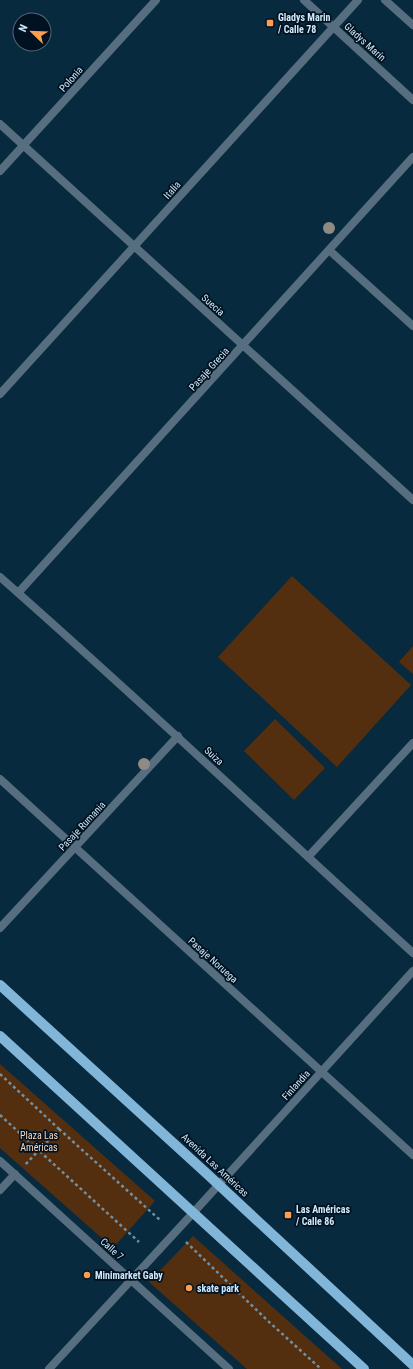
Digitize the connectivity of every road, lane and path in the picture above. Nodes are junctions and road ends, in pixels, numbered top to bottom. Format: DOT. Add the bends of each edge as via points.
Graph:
graph roads {
  1 [pos="156,0"];
  2 [pos="304,0"];
  3 [pos="358,0"];
  4 [pos="384,0"];
  5 [pos="413,25"];
  6 [pos="334,27"];
  7 [pos="413,100"];
  8 [pos="0,124"];
  9 [pos="23,145"];
  10 [pos="413,157"];
  11 [pos="0,170"];
  12 [pos="134,246"];
  13 [pos="329,250"];
  14 [pos="413,326"];
  15 [pos="243,346"];
  16 [pos="0,394"];
  17 [pos="413,500"];
  18 [pos="0,577"];
  19 [pos="18,593"];
  20 [pos="178,736"];
  21 [pos="413,743"];
  22 [pos="0,779"];
  23 [pos="75,848"];
  24 [pos="308,858"];
  25 [pos="0,928"];
  26 [pos="413,953"];
  27 [pos="413,971"];
  28 [pos="0,985"];
  29 [pos="0,1036"];
  30 [pos="322,1072"];
  31 [pos="0,1074"];
  32 [pos="0,1115"];
  33 [pos="59,1129"];
  34 [pos="39,1150"];
  35 [pos="413,1155"];
  36 [pos="0,1161"];
  37 [pos="15,1174"];
  38 [pos="219,1185"];
  39 [pos="0,1190"];
  40 [pos="193,1213"];
  41 [pos="160,1220"];
  42 [pos="139,1242"];
  43 [pos="186,1242"];
  44 [pos="131,1280"];
  45 [pos="413,1365"];
  46 [pos="50,1369"];
  47 [pos="229,1369"];
  48 [pos="321,1369"];
  49 [pos="364,1369"];
  1 -- 9 [label="street, Polonia"];
  2 -- 6 [label="street, Gladys Marín"];
  3 -- 6 [label="street, Italia"];
  4 -- 5 [label="street"];
  6 -- 7 [label="street, Gladys Marín"];
  6 -- 12 [label="street, Italia"];
  8 -- 9 [label="street, Suecia"];
  9 -- 11 [label="street, Polonia"];
  9 -- 12 [label="street, Suecia"];
  10 -- 13 [label="street, Pasaje Grecia"];
  12 -- 15 [label="street, Suecia"];
  12 -- 16 [label="street, Italia"];
  13 -- 14 [label="street"];
  13 -- 15 [label="street, Pasaje Grecia"];
  15 -- 17 [label="street, Suecia"];
  15 -- 19 [label="street, Pasaje Grecia"];
  18 -- 19 [label="street, Suiza"];
  19 -- 20 [label="street, Suiza"];
  20 -- 23 [label="street, Pasaje Rumania"];
  20 -- 24 [label="street, Suiza"];
  21 -- 24 [label="street"];
  22 -- 23 [label="street, Pasaje Noruega"];
  23 -- 25 [label="street, Pasaje Rumania"];
  23 -- 30 [label="street, Pasaje Noruega"];
  24 -- 26 [label="street, Suiza"];
  27 -- 30 [label="street, Finlandia"];
  28 -- 38 [label="main road, Avenida Las Américas"];
  29 -- 40 [label="main road"];
  30 -- 35 [label="street, Pasaje Noruega"];
  30 -- 38 [label="street, Finlandia"];
  31 -- 33 [label="path"];
  32 -- 34 [label="path"];
  33 -- 34 [label="path"];
  33 -- 41 [label="path"];
  34 -- 37 [label="path"];
  34 -- 42 [label="path"];
  36 -- 37 [label="street, Calle 7"];
  37 -- 39 [label="street"];
  37 -- 44 [label="street, Calle 7"];
  38 -- 40 [label="street, Finlandia"];
  38 -- 45 [label="main road, Avenida Las Américas"];
  40 -- 44 [label="street, Finlandia"];
  40 -- 49 [label="main road"];
  43 -- 48 [label="path"];
  44 -- 46 [label="street, Finlandia"];
  44 -- 47 [label="street, Calle 7"];
}
